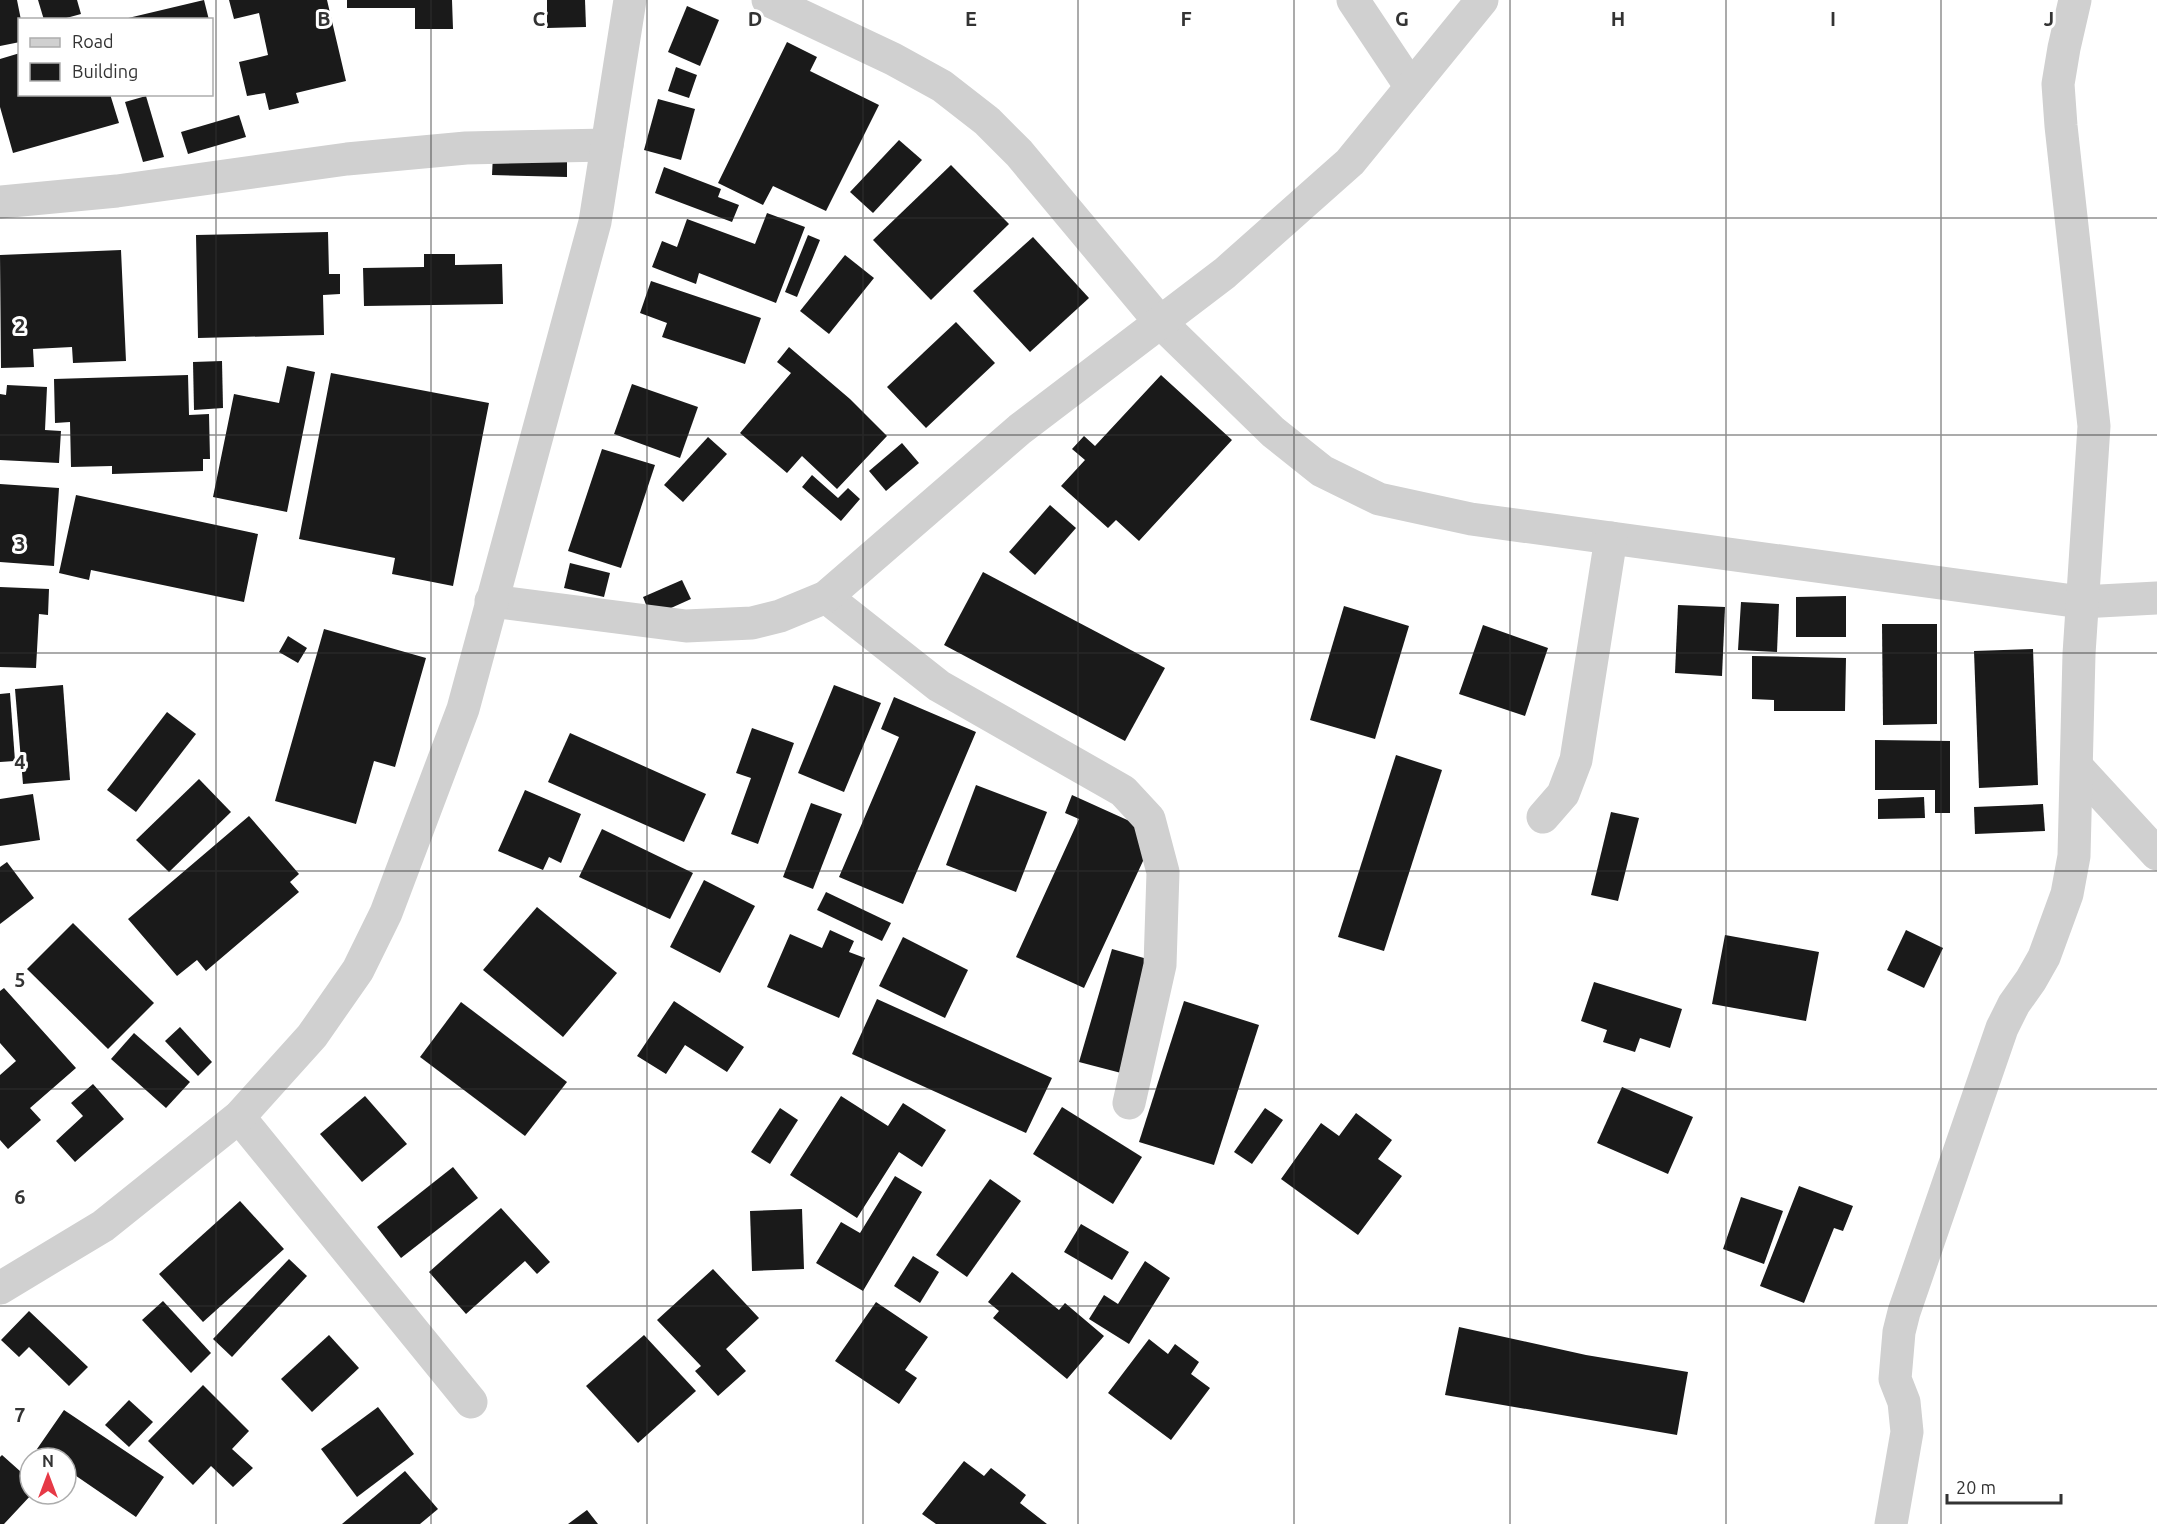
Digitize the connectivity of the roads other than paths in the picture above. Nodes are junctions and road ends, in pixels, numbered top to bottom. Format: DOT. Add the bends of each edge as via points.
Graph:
graph roads {
  1 [pos="630,0"];
  2 [pos="768,0"];
  3 [pos="1353,0"];
  4 [pos="1482,0"];
  5 [pos="2075,0"];
  6 [pos="1411,87"];
  7 [pos="607,145"];
  8 [pos="0,202"];
  9 [pos="1160,322"];
  10 [pos="1611,538"];
  11 [pos="826,597"];
  12 [pos="2157,598"];
  13 [pos="491,601"];
  14 [pos="2081,602"];
  15 [pos="2077,767"];
  16 [pos="1543,817"];
  17 [pos="2157,854"];
  18 [pos="1129,1103"];
  19 [pos="239,1117"];
  20 [pos="0,1288"];
  21 [pos="471,1402"];
  22 [pos="1891,1524"];
  1 -- 7 [label="street"];
  2 -- 9 [label="street" via="893,58 942,86 987,121 1019,153"];
  3 -- 6 [label="street"];
  4 -- 6 [label="street"];
  5 -- 14 [label="street" via="2058,84 2094,426"];
  6 -- 9 [label="street" via="1350,162 1225,273"];
  7 -- 8 [label="street" via="466,148 346,159 117,191"];
  7 -- 13 [label="street" via="595,222"];
  9 -- 10 [label="street" via="1273,432 1322,471 1378,499 1471,519"];
  9 -- 11 [label="street" via="1020,429"];
  10 -- 14 [label="street"];
  10 -- 16 [label="street" via="1576,760 1563,794"];
  11 -- 13 [label="street" via="752,623 686,626"];
  11 -- 18 [label="street" via="939,686 1123,791 1149,819 1163,872 1160,965"];
  12 -- 14 [label="street"];
  13 -- 19 [label="street" via="463,709 372,942 358,970 312,1036"];
  14 -- 15 [label="street"];
  15 -- 17 [label="street"];
  15 -- 22 [label="street" via="2074,856 2067,894 2044,957 2002,1028 1904,1312 1895,1379 1904,1402 1907,1432"];
  19 -- 20 [label="street" via="103,1226"];
  19 -- 21 [label="street"];
}
